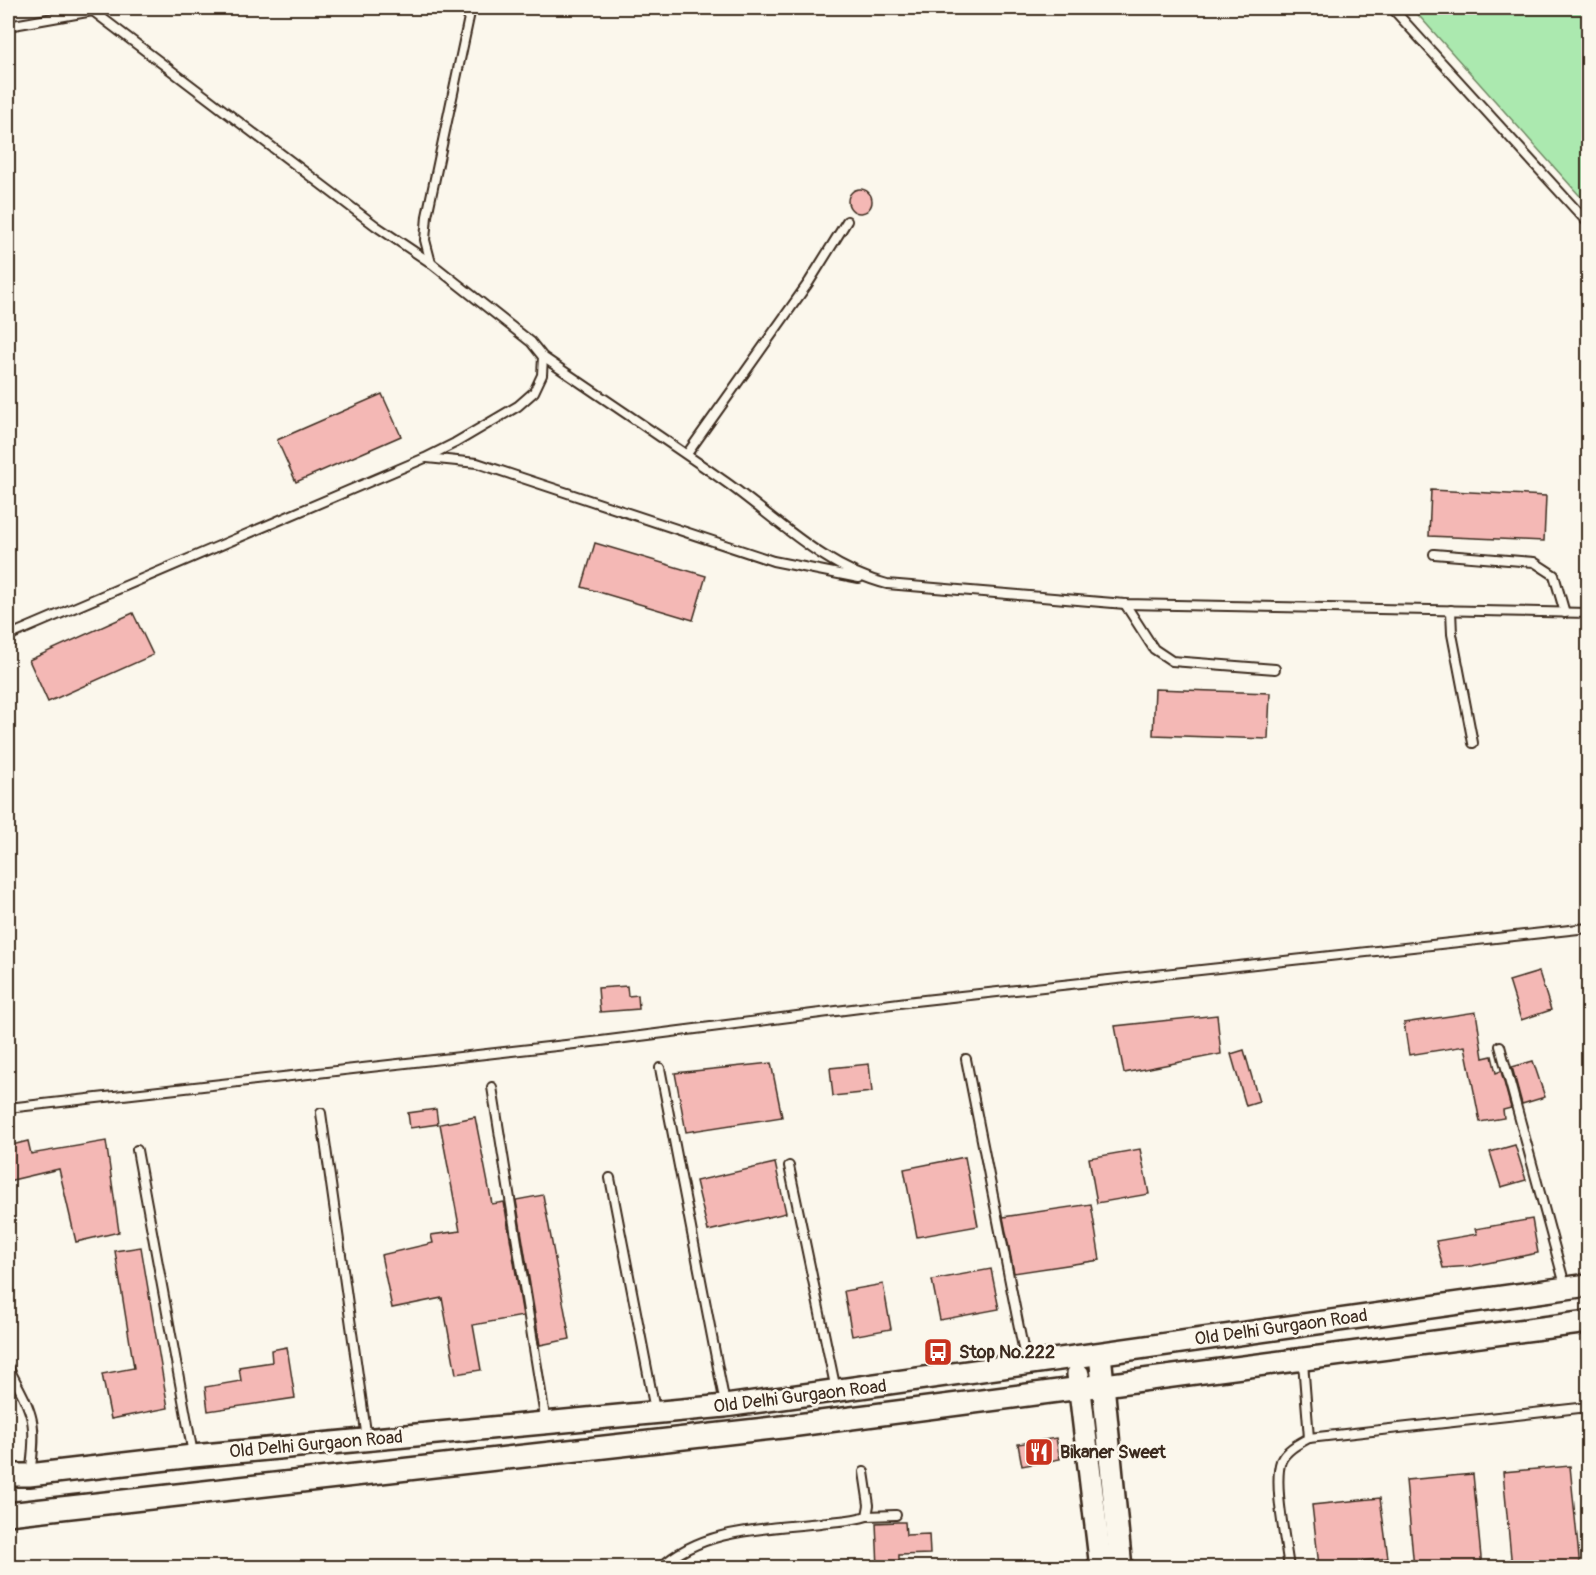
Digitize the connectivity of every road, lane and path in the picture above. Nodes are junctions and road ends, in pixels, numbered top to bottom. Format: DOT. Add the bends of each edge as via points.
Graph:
graph roads {
  1 [pos="471,8"];
  2 [pos="1392,8"];
  3 [pos="91,9"];
  4 [pos="8,26"];
  5 [pos="847,221"];
  6 [pos="1588,223"];
  7 [pos="431,263"];
  8 [pos="543,357"];
  9 [pos="687,454"];
  10 [pos="425,458"];
  11 [pos="1434,554"];
  12 [pos="867,579"];
  13 [pos="1125,604"];
  14 [pos="1451,610"];
  15 [pos="1565,612"];
  16 [pos="1588,613"];
  17 [pos="8,636"];
  18 [pos="1275,669"];
  19 [pos="1473,743"];
  20 [pos="1588,928"];
  21 [pos="1500,1046"];
  22 [pos="966,1059"];
  23 [pos="660,1068"];
  24 [pos="492,1087"];
  25 [pos="8,1108"];
  26 [pos="321,1113"];
  27 [pos="137,1150"];
  28 [pos="789,1166"];
  29 [pos="610,1178"];
  30 [pos="1588,1285"];
  31 [pos="1565,1288"];
  32 [pos="1588,1322"];
  33 [pos="1100,1354"];
  34 [pos="1077,1357"];
  35 [pos="1303,1360"];
  36 [pos="1026,1365"];
  37 [pos="8,1367"];
  38 [pos="1104,1385"];
  39 [pos="1080,1388"];
  40 [pos="836,1391"];
  41 [pos="725,1406"];
  42 [pos="1588,1407"];
  43 [pos="656,1414"];
  44 [pos="546,1424"];
  45 [pos="1309,1438"];
  46 [pos="368,1440"];
  47 [pos="193,1456"];
  48 [pos="864,1472"];
  49 [pos="8,1475"];
  50 [pos="29,1475"];
  51 [pos="8,1514"];
  52 [pos="896,1515"];
  53 [pos="867,1516"];
  54 [pos="660,1568"];
  55 [pos="1101,1568"];
  56 [pos="1121,1568"];
  57 [pos="1289,1568"];
  1 -- 7 [label="lane" via="427,216 425,240"];
  2 -- 6 [label="lane"];
  3 -- 4 [label="lane"];
  3 -- 7 [label="lane" via="376,226"];
  5 -- 9 [label="lane" via="809,282"];
  7 -- 8 [label="lane" via="531,342"];
  8 -- 9 [label="lane"];
  8 -- 10 [label="lane" via="542,375 534,392 518,406"];
  9 -- 12 [label="lane" via="810,547"];
  10 -- 12 [label="lane" via="477,463 773,561"];
  10 -- 17 [label="lane"];
  11 -- 15 [label="lane" via="1534,562 1554,575"];
  12 -- 13 [label="lane" via="910,588"];
  13 -- 14 [label="lane"];
  13 -- 18 [label="lane" via="1154,649 1172,661"];
  14 -- 15 [label="lane"];
  14 -- 19 [label="lane"];
  15 -- 16 [label="lane"];
  20 -- 25 [label="lane" via="915,1001"];
  21 -- 31 [label="lane"];
  22 -- 36 [label="lane"];
  23 -- 41 [label="lane"];
  24 -- 44 [label="lane"];
  26 -- 46 [label="lane"];
  27 -- 47 [label="lane"];
  28 -- 40 [label="lane"];
  29 -- 43 [label="lane"];
  30 -- 31 [label="main road, Old Delhi Gurgaon Road"];
  31 -- 33 [label="main road, Old Delhi Gurgaon Road"];
  32 -- 35 [label="main road, Old Delhi Gurgaon Road"];
  33 -- 34 [label="main road, Old Delhi Gurgaon Road"];
  33 -- 38 [label="main road"];
  34 -- 36 [label="main road, Old Delhi Gurgaon Road"];
  34 -- 39 [label="main road"];
  35 -- 38 [label="main road, Old Delhi Gurgaon Road"];
  35 -- 45 [label="lane"];
  36 -- 40 [label="main road, Old Delhi Gurgaon Road"];
  37 -- 50 [label="lane" via="35,1426"];
  38 -- 39 [label="main road, Old Delhi Gurgaon Road"];
  38 -- 56 [label="main road"];
  39 -- 51 [label="main road, Old Delhi Gurgaon Road" via="782,1427"];
  39 -- 55 [label="main road"];
  40 -- 41 [label="main road, Old Delhi Gurgaon Road"];
  41 -- 43 [label="main road, Old Delhi Gurgaon Road"];
  42 -- 45 [label="lane"];
  43 -- 44 [label="main road, Old Delhi Gurgaon Road"];
  44 -- 46 [label="main road, Old Delhi Gurgaon Road"];
  45 -- 57 [label="lane" via="1292,1447 1281,1460 1278,1478"];
  46 -- 47 [label="main road, Old Delhi Gurgaon Road"];
  47 -- 50 [label="main road, Old Delhi Gurgaon Road"];
  48 -- 53 [label="lane"];
  49 -- 50 [label="main road, Old Delhi Gurgaon Road"];
  52 -- 53 [label="lane"];
  53 -- 54 [label="lane" via="700,1541"];
}
